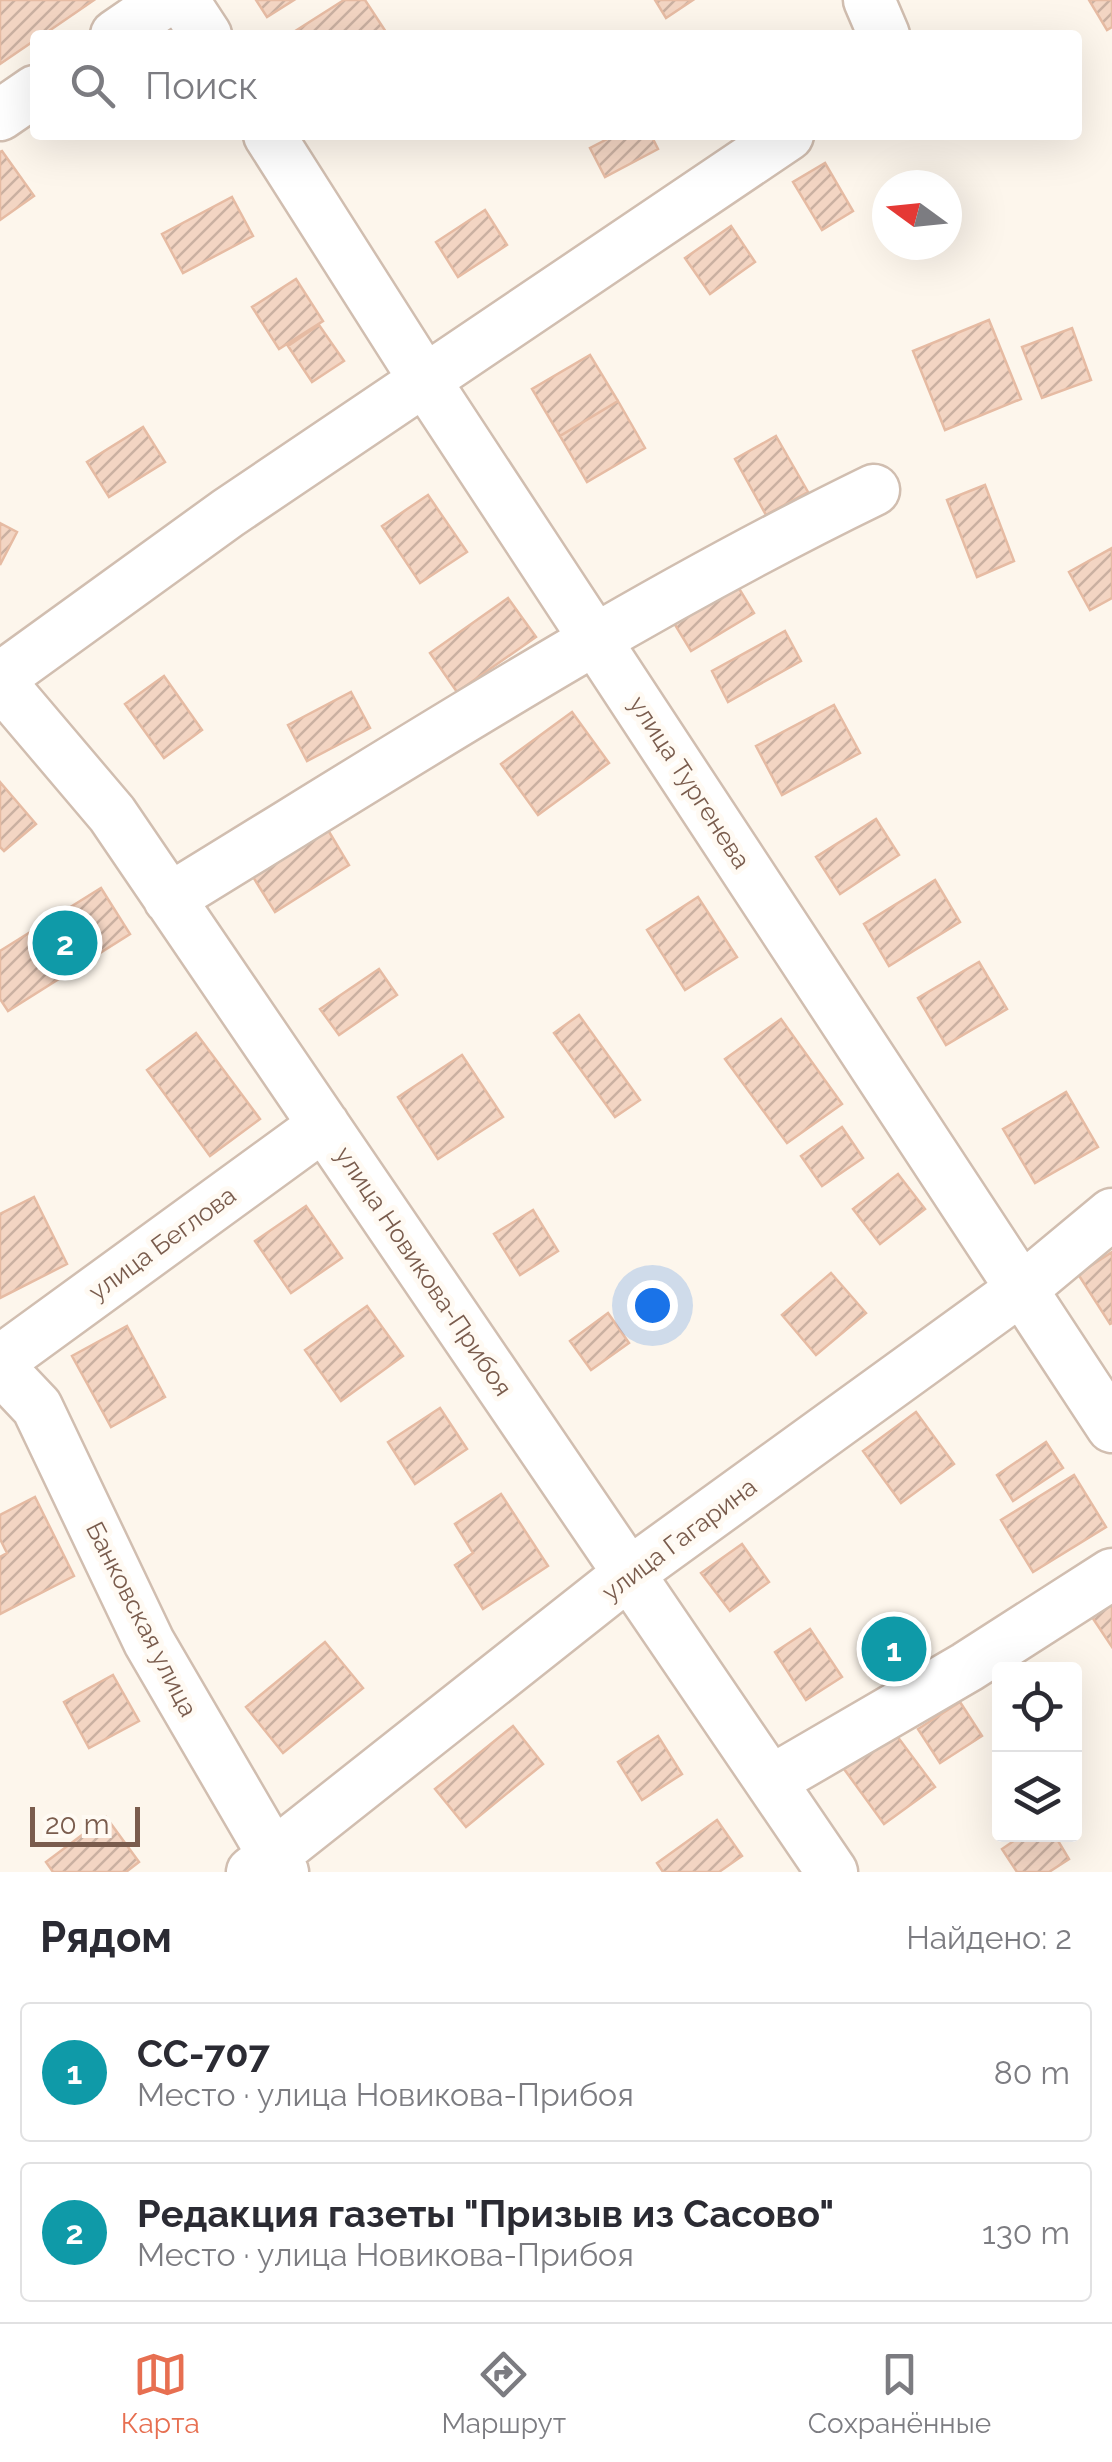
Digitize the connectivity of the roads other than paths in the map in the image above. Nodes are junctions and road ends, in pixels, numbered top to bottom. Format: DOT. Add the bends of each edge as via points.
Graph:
graph roads {
  1 [pos="166,0"];
  2 [pos="183,0"];
  3 [pos="870,0"];
  4 [pos="123,30"];
  5 [pos="203,30"];
  6 [pos="882,30"];
  7 [pos="30,94"];
  8 [pos="0,115"];
  9 [pos="272,140"];
  10 [pos="781,140"];
  11 [pos="424,379"];
  12 [pos="874,490"];
  13 [pos="595,638"];
  14 [pos="0,680"];
  15 [pos="169,898"];
  16 [pos="324,1125"];
  17 [pos="1112,1214"];
  18 [pos="1023,1288"];
  19 [pos="0,1364"];
  20 [pos="1112,1428"];
  21 [pos="631,1572"];
  22 [pos="1112,1574"];
  23 [pos="772,1780"];
  24 [pos="269,1867"];
  25 [pos="832,1872"];
  1 -- 4 [label="street"];
  2 -- 5 [label="street"];
  3 -- 6 [label="street"];
  7 -- 8 [label="street"];
  9 -- 11 [label="street, улица Тургенева"];
  10 -- 11 [label="street"];
  11 -- 13 [label="street, улица Тургенева"];
  11 -- 14 [label="street"];
  12 -- 13 [label="street"];
  13 -- 15 [label="street"];
  13 -- 18 [label="street, улица Тургенева"];
  14 -- 15 [label="street, улица Новикова-Прибоя" via="112,814"];
  15 -- 16 [label="street, улица Новикова-Прибоя"];
  16 -- 19 [label="street, улица Беглова"];
  16 -- 21 [label="street, улица Новикова-Прибоя"];
  17 -- 18 [label="street, улица Гагарина"];
  18 -- 20 [label="street, улица Тургенева"];
  18 -- 21 [label="street, улица Гагарина"];
  19 -- 24 [label="street, Банковская улица" via="37,1407 149,1642"];
  21 -- 23 [label="street, улица Новикова-Прибоя"];
  21 -- 24 [label="street, улица Гагарина"];
  22 -- 23 [label="street"];
  23 -- 25 [label="street, улица Новикова-Прибоя"];
}
